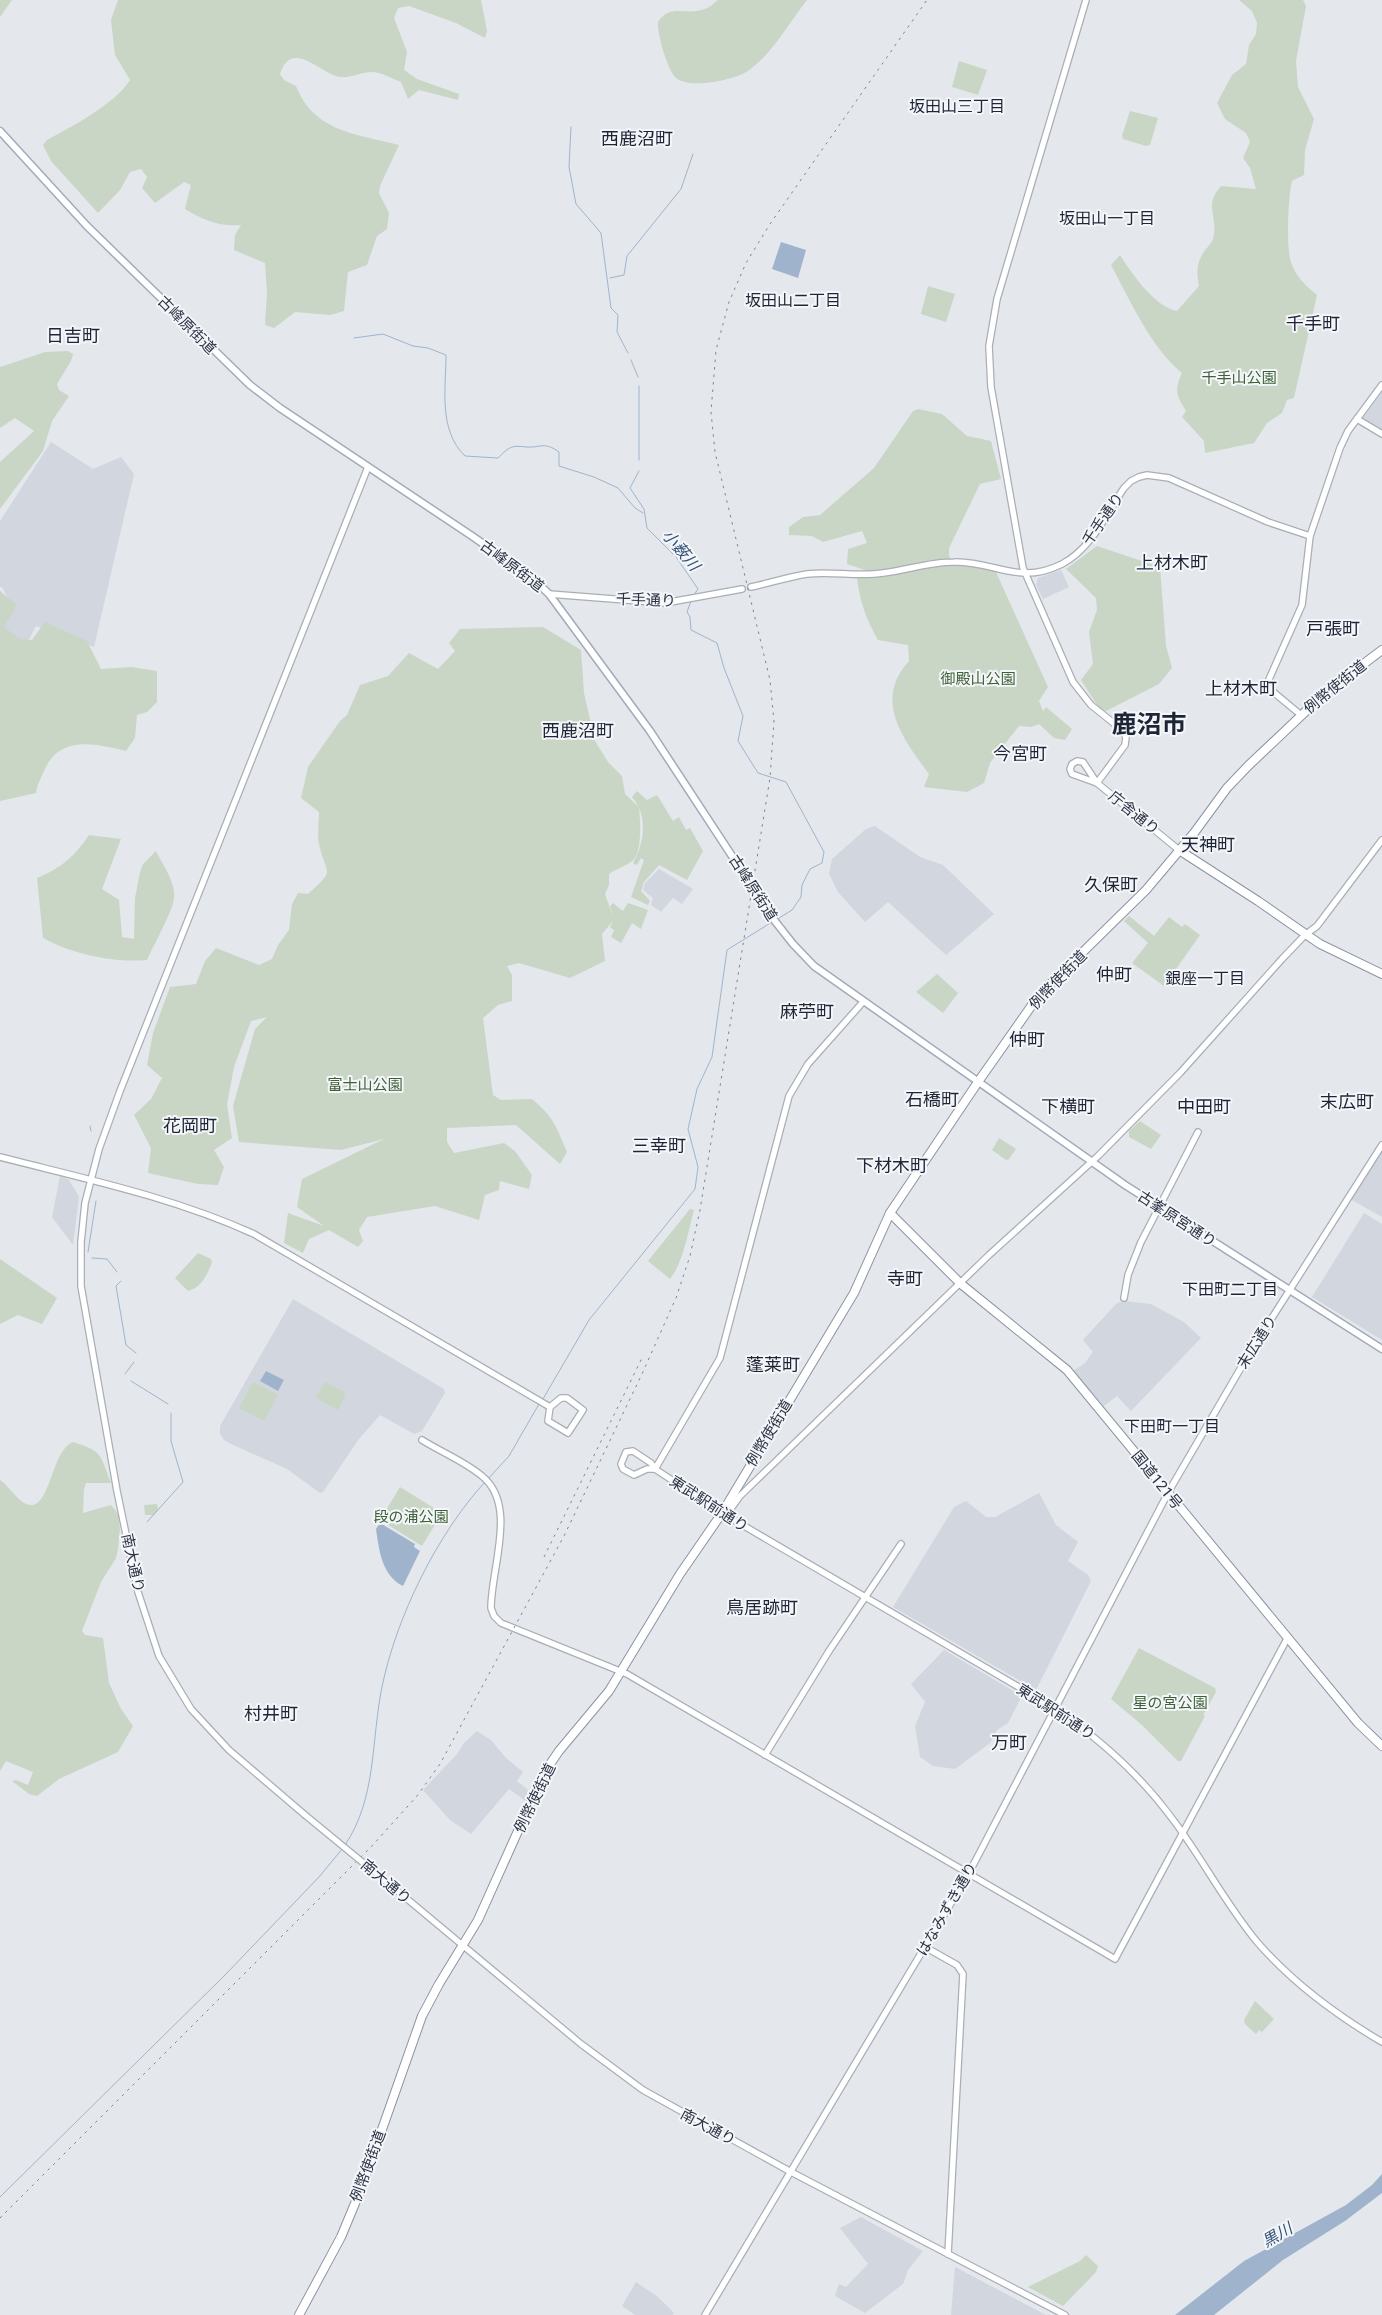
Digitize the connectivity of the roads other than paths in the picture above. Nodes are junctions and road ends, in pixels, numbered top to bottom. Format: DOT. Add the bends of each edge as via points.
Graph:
graph roads {
  1 [pos="1086,0"];
  2 [pos="0,131"];
  3 [pos="1382,385"];
  4 [pos="1357,419"];
  5 [pos="1382,434"];
  6 [pos="368,466"];
  7 [pos="1310,536"];
  8 [pos="1025,574"];
  9 [pos="751,587"];
  10 [pos="742,589"];
  11 [pos="549,594"];
  12 [pos="1382,650"];
  13 [pos="1301,715"];
  14 [pos="1097,783"];
  15 [pos="1382,840"];
  16 [pos="1180,850"];
  17 [pos="1305,934"];
  18 [pos="1382,974"];
  19 [pos="864,1002"];
  20 [pos="978,1082"];
  21 [pos="1198,1132"];
  22 [pos="1382,1145"];
  23 [pos="0,1157"];
  24 [pos="1092,1162"];
  25 [pos="91,1180"];
  26 [pos="1160,1208"];
  27 [pos="890,1213"];
  28 [pos="961,1284"];
  29 [pos="1290,1291"];
  30 [pos="1124,1298"];
  31 [pos="1382,1349"];
  32 [pos="563,1398"];
  33 [pos="548,1405"];
  34 [pos="551,1425"];
  35 [pos="422,1440"];
  36 [pos="646,1460"];
  37 [pos="655,1469"];
  38 [pos="646,1470"];
  39 [pos="1169,1491"];
  40 [pos="722,1513"];
  41 [pos="901,1544"];
  42 [pos="864,1597"];
  43 [pos="1288,1637"];
  44 [pos="621,1671"];
  45 [pos="1055,1709"];
  46 [pos="1382,1746"];
  47 [pos="765,1755"];
  48 [pos="1183,1834"];
  49 [pos="968,1873"];
  50 [pos="463,1946"];
  51 [pos="925,1947"];
  52 [pos="1382,2042"];
  53 [pos="791,2172"];
  54 [pos="948,2254"];
  55 [pos="299,2315"];
  56 [pos="705,2315"];
  57 [pos="1065,2315"];
  1 -- 8 [label="street" via="990,330 991,387"];
  2 -- 6 [label="main road, 古峰原街道" via="87,226 238,375 280,408"];
  3 -- 4 [label="street"];
  4 -- 5 [label="street"];
  4 -- 7 [label="street" via="1340,448"];
  6 -- 11 [label="main road, 古峰原街道" via="477,539"];
  6 -- 25 [label="street, 南大通り" via="158,991 106,1130"];
  7 -- 8 [label="street, 千手通り" via="1268,522 1177,480 1146,475 1130,481 1089,542 1076,555 1045,571"];
  7 -- 13 [label="street" via="1302,604 1266,686"];
  8 -- 9 [label="street, 千手通り" via="970,562 954,562 862,575 806,574"];
  8 -- 14 [label="street, 庁舎通り" via="1073,682 1091,705 1121,729 1126,737 1124,745"];
  10 -- 11 [label="street, 千手通り" via="665,603"];
  11 -- 19 [label="main road, 古峰原街道" via="650,731 756,897 784,934 814,966"];
  12 -- 13 [label="highway, 例幣使街道"];
  13 -- 16 [label="highway, 例幣使街道" via="1226,788"];
  14 -- 14 [label="street" via="1072,774 1072,764 1083,762"];
  14 -- 16 [label="street, 庁舎通り"];
  15 -- 17 [label="street" via="1335,906"];
  16 -- 17 [label="highway, 庁舎通り"];
  16 -- 20 [label="highway, 例幣使街道" via="1122,915 1039,995"];
  17 -- 18 [label="highway, 庁舎通り" via="1326,948"];
  17 -- 24 [label="street" via="1180,1073"];
  19 -- 20 [label="main road, 古峰原街道"];
  19 -- 37 [label="street" via="808,1064 789,1096 720,1358"];
  20 -- 24 [label="main road, 古峯原宮通り"];
  20 -- 27 [label="highway, 例幣使街道"];
  21 -- 26 [label="street"];
  22 -- 29 [label="street, 末広通り"];
  23 -- 25 [label="street"];
  24 -- 26 [label="main road, 古峯原宮通り"];
  24 -- 28 [label="street" via="989,1254"];
  25 -- 33 [label="street" via="183,1205 254,1234"];
  25 -- 50 [label="street, 南大通り, bridge" via="81,1230 83,1300 117,1491 146,1623 168,1674 200,1720 229,1750"];
  26 -- 29 [label="main road, 古峯原宮通り"];
  26 -- 30 [label="street" via="1134,1260"];
  27 -- 28 [label="highway, 国道121号"];
  27 -- 40 [label="highway, 例幣使街道" via="854,1293"];
  28 -- 39 [label="highway, 国道121号" via="1067,1370"];
  28 -- 40 [label="street" via="740,1496 730,1510"];
  29 -- 31 [label="main road, 古峯原宮通り"];
  29 -- 39 [label="street, 末広通り"];
  32 -- 33 [label="street"];
  32 -- 34 [label="street" via="551,1417"];
  32 -- 34 [label="street" via="580,1406 582,1413 568,1433"];
  33 -- 34 [label="street" via="548,1422"];
  35 -- 44 [label="street" via="492,1485 501,1516 491,1602 494,1616 514,1630"];
  36 -- 37 [label="street, 東武駅前通り"];
  36 -- 38 [label="street"];
  36 -- 38 [label="street" via="630,1450 621,1464 623,1469 634,1475"];
  37 -- 38 [label="street"];
  37 -- 40 [label="street, 東武駅前通り"];
  39 -- 43 [label="highway, 国道121号"];
  39 -- 45 [label="street, はなみずき通り"];
  40 -- 42 [label="street, 東武駅前通り"];
  40 -- 44 [label="highway, 例幣使街道" via="680,1574"];
  41 -- 42 [label="street"];
  42 -- 45 [label="street, 東武駅前通り"];
  42 -- 47 [label="street"];
  43 -- 46 [label="highway, 国道121号" via="1358,1723"];
  43 -- 48 [label="street"];
  44 -- 47 [label="street"];
  44 -- 50 [label="highway, 例幣使街道" via="544,1773 482,1912"];
  45 -- 48 [label="street, 東武駅前通り" via="1121,1760 1153,1794"];
  45 -- 49 [label="street, はなみずき通り"];
  47 -- 49 [label="street"];
  48 -- 49 [label="street" via="1115,1959"];
  48 -- 52 [label="street, 東武駅前通り" via="1231,1908 1277,1963 1332,2010"];
  49 -- 51 [label="street, はなみずき通り"];
  50 -- 53 [label="street, 南大通り" via="628,2081"];
  50 -- 55 [label="highway, 例幣使街道" via="422,2016 344,2229"];
  51 -- 53 [label="street, はなみずき通り"];
  51 -- 54 [label="street" via="957,1965 963,1974"];
  53 -- 54 [label="street, 南大通り"];
  53 -- 56 [label="street, はなみずき通り"];
  54 -- 57 [label="street, 南大通り"];
}
